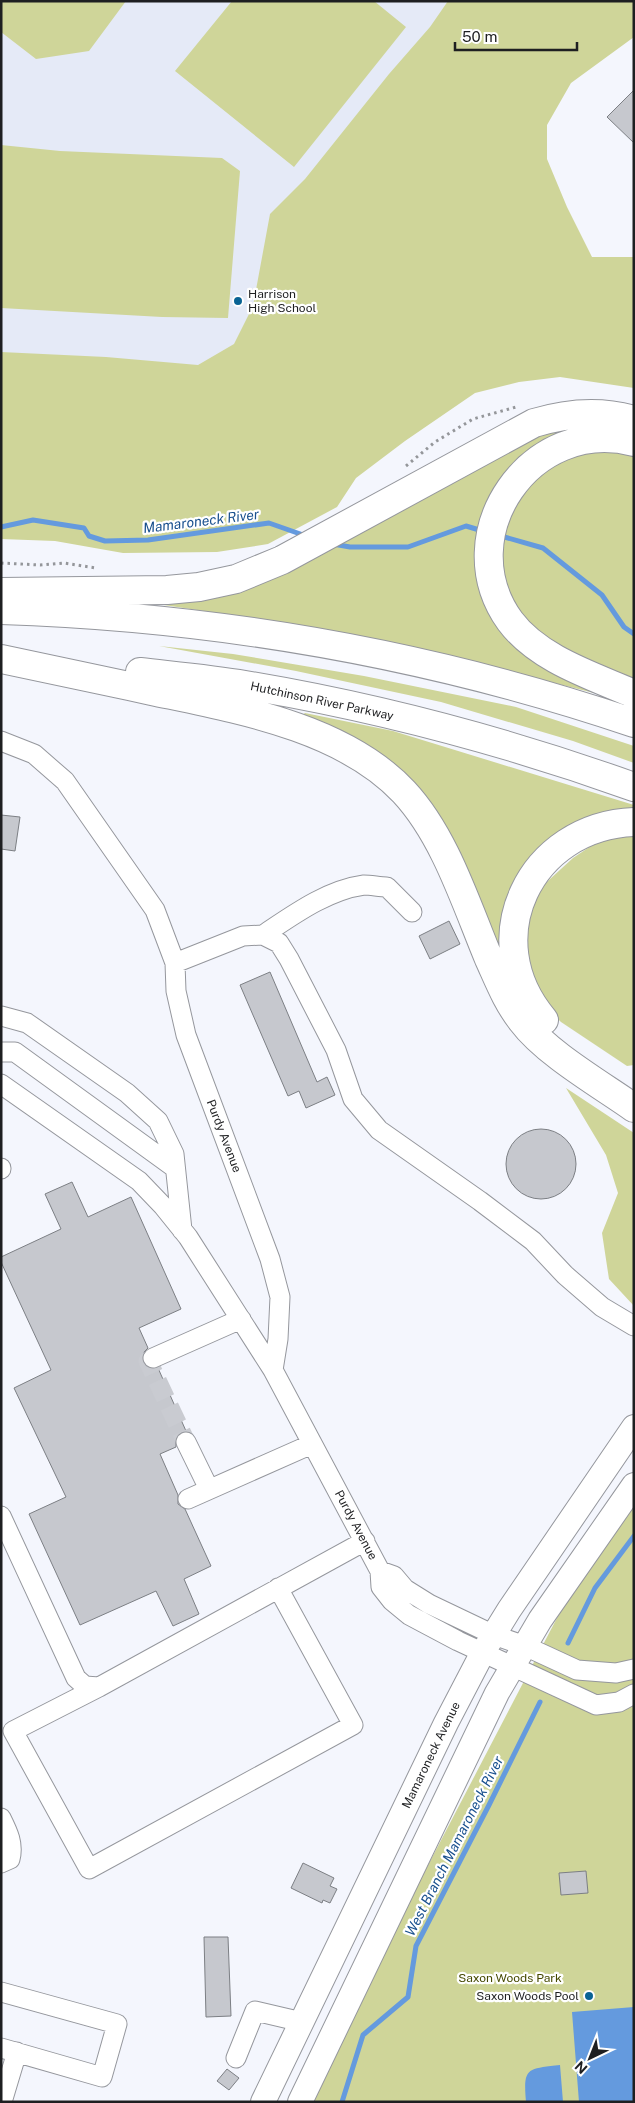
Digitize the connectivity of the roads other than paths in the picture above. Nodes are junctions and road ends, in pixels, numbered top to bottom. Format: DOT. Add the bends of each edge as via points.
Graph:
graph roads {
  1 [pos="634,420"];
  2 [pos="634,442"];
  3 [pos="1,592"];
  4 [pos="1,610"];
  5 [pos="1,658"];
  6 [pos="634,694"];
  7 [pos="634,723"];
  8 [pos="1,741"];
  9 [pos="634,787"];
  10 [pos="634,822"];
  11 [pos="412,912"];
  12 [pos="263,935"];
  13 [pos="175,963"];
  14 [pos="1,1016"];
  15 [pos="1,1052"];
  16 [pos="1,1084"];
  17 [pos="634,1086"];
  18 [pos="634,1108"];
  19 [pos="175,1168"];
  20 [pos="183,1231"];
  21 [pos="241,1319"];
  22 [pos="634,1326"];
  23 [pos="153,1358"];
  24 [pos="273,1370"];
  25 [pos="634,1427"];
  26 [pos="186,1442"];
  27 [pos="312,1444"];
  28 [pos="634,1485"];
  29 [pos="210,1489"];
  30 [pos="188,1499"];
  31 [pos="1,1516"];
  32 [pos="364,1540"];
  33 [pos="278,1588"];
  34 [pos="488,1643"];
  35 [pos="519,1655"];
  36 [pos="634,1670"];
  37 [pos="99,1687"];
  38 [pos="634,1694"];
  39 [pos="1,1818"];
  40 [pos="1,1863"];
  41 [pos="1,1992"];
  42 [pos="302,2022"];
  43 [pos="9,2050"];
  44 [pos="236,2058"];
  45 [pos="2,2102"];
  46 [pos="263,2102"];
  47 [pos="300,2102"];
  1 -- 3 [label="highway" via="587,413 534,423 282,560 236,579 199,588 167,590"];
  2 -- 6 [label="highway" via="603,439 562,447 543,457 512,485 500,504 490,537 490,571 499,601 528,640 547,654"];
  4 -- 7 [label="highway" via="122,617 226,628 340,647 484,679"];
  5 -- 9 [label="highway, Hutchinson River Parkway" via="244,684 355,706 510,746"];
  5 -- 18 [label="highway" via="262,717 326,738 370,762 405,793 434,834 500,985 522,1021 551,1049"];
  8 -- 13 [label="street, Purdy Avenue" via="34,754 65,781 155,910"];
  10 -- 17 [label="highway" via="586,832 552,854 527,886 517,912 513,937 520,978 528,998 539,1013 556,1031"];
  11 -- 12 [label="street" via="387,887 364,885 336,893 298,911"];
  12 -- 13 [label="street" via="242,936"];
  12 -- 22 [label="street" via="279,943 289,959 336,1050 353,1100 379,1130 533,1241 602,1307"];
  13 -- 24 [label="street, Purdy Avenue" via="176,991 186,1035 270,1259 280,1297"];
  14 -- 19 [label="street" via="27,1023 127,1093 158,1121 174,1154"];
  15 -- 19 [label="street" via="15,1052"];
  16 -- 20 [label="street" via="139,1181"];
  19 -- 20 [label="street"];
  20 -- 21 [label="street"];
  21 -- 23 [label="street"];
  21 -- 24 [label="street"];
  24 -- 27 [label="street, Purdy Avenue"];
  25 -- 34 [label="main road, Mamaroneck Avenue"];
  26 -- 29 [label="street"];
  27 -- 29 [label="street"];
  27 -- 32 [label="street, Purdy Avenue"];
  28 -- 35 [label="main road"];
  29 -- 30 [label="street"];
  31 -- 37 [label="street" via="76,1678 85,1686"];
  32 -- 33 [label="street"];
  32 -- 34 [label="street, Purdy Avenue" via="380,1571 394,1576 405,1589"];
  33 -- 37 [label="street"];
  33 -- 37 [label="street" via="352,1725 89,1869 13,1731"];
  34 -- 35 [label="street, Purdy Avenue"];
  34 -- 42 [label="main road, Mamaroneck Avenue" via="446,1722"];
  35 -- 36 [label="street" via="577,1670 616,1673"];
  35 -- 38 [label="street" via="596,1705 619,1702"];
  35 -- 47 [label="main road" via="497,1693"];
  39 -- 40 [label="street" via="12,1850 10,1859"];
  41 -- 43 [label="street" via="117,2024 102,2077"];
  42 -- 44 [label="street" via="255,2011"];
  42 -- 46 [label="main road, Mamaroneck Avenue"];
  43 -- 45 [label="street"];
}
